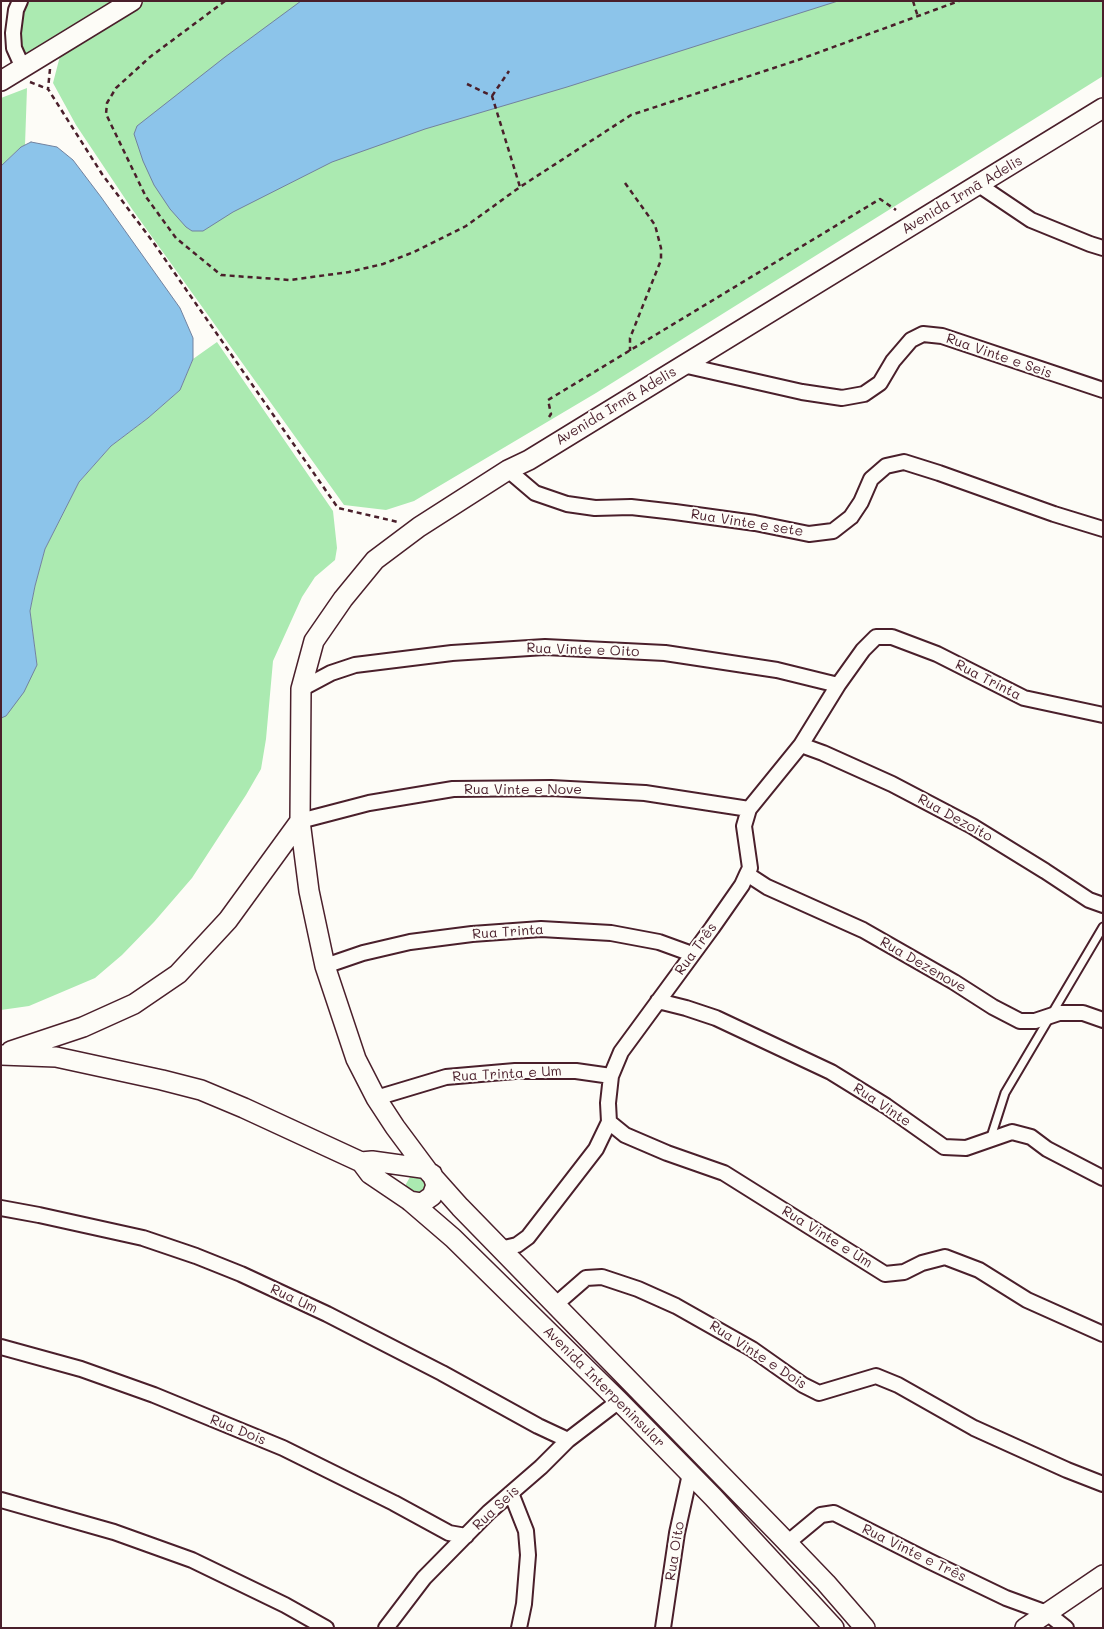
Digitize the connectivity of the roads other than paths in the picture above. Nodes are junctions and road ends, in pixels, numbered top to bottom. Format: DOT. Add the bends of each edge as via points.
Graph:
graph roads {
  1 [pos="20,1"];
  2 [pos="132,1"];
  3 [pos="23,68"];
  4 [pos="1,81"];
  5 [pos="1103,108"];
  6 [pos="979,184"];
  7 [pos="1103,248"];
  8 [pos="683,366"];
  9 [pos="1103,390"];
  10 [pos="508,470"];
  11 [pos="1103,528"];
  12 [pos="876,637"];
  13 [pos="838,685"];
  14 [pos="302,689"];
  15 [pos="1102,714"];
  16 [pos="801,745"];
  17 [pos="749,809"];
  18 [pos="300,821"];
  19 [pos="747,874"];
  20 [pos="1103,905"];
  21 [pos="1103,927"];
  22 [pos="692,954"];
  23 [pos="325,966"];
  24 [pos="658,1002"];
  25 [pos="1051,1016"];
  26 [pos="1103,1020"];
  27 [pos="1,1055"];
  28 [pos="611,1076"];
  29 [pos="376,1098"];
  30 [pos="609,1122"];
  31 [pos="989,1141"];
  32 [pos="361,1162"];
  33 [pos="427,1171"];
  34 [pos="1103,1178"];
  35 [pos="408,1199"];
  36 [pos="1,1208"];
  37 [pos="500,1249"];
  38 [pos="555,1305"];
  39 [pos="1103,1334"];
  40 [pos="1,1347"];
  41 [pos="619,1401"];
  42 [pos="568,1440"];
  43 [pos="690,1474"];
  44 [pos="1103,1484"];
  45 [pos="511,1493"];
  46 [pos="1,1500"];
  47 [pos="466,1536"];
  48 [pos="786,1544"];
  49 [pos="1103,1575"];
  50 [pos="1047,1613"];
  51 [pos="830,1626"];
  52 [pos="326,1628"];
  53 [pos="386,1628"];
  54 [pos="519,1628"];
  55 [pos="663,1628"];
  56 [pos="865,1628"];
  57 [pos="1025,1628"];
  58 [pos="1066,1628"];
  1 -- 3 [label="street" via="13,33 14,48"];
  2 -- 3 [label="street"];
  3 -- 4 [label="street"];
  5 -- 6 [label="street, Avenida Irmã Adelis"];
  6 -- 7 [label="street" via="1032,220"];
  6 -- 8 [label="street, Avenida Irmã Adelis"];
  8 -- 9 [label="street, Rua Vinte e Seis" via="842,398 864,394 880,383 899,354 923,334 942,336"];
  8 -- 10 [label="street, Avenida Irmã Adelis"];
  10 -- 11 [label="street, Rua Vinte e sete" via="535,493 567,504 675,512 809,534 833,531 851,517 871,479 886,466 904,462"];
  10 -- 14 [label="street, Avenida Irmã Adelis" via="419,527 375,560 342,599 314,641"];
  12 -- 13 [label="street, Rua Três"];
  12 -- 15 [label="street, Rua Trinta" via="892,637 937,654 1024,698"];
  13 -- 14 [label="street, Rua Vinte e Oito" via="777,670 665,653 544,647 452,653 355,665"];
  13 -- 16 [label="street, Rua Três"];
  14 -- 18 [label="street, Avenida Irmã Adelis"];
  16 -- 17 [label="street, Rua Três"];
  16 -- 20 [label="street, Rua Dezoito" via="892,784 972,826 1089,900"];
  17 -- 18 [label="street, Rua Vinte e Nove" via="645,793 551,788 453,789 369,803"];
  17 -- 19 [label="street, Rua Três" via="744,826 750,868"];
  18 -- 23 [label="street, Avenida Irmã Adelis" via="308,891"];
  18 -- 27 [label="street" via="228,920 178,974 134,1004 83,1027"];
  19 -- 22 [label="street, Rua Três"];
  19 -- 25 [label="street, Rua Dezenove" via="767,887 870,934 1020,1021"];
  21 -- 25 [label="lane"];
  22 -- 23 [label="street, Rua Trinta" via="659,942 611,933 541,929 410,942"];
  22 -- 24 [label="street, Rua Três"];
  23 -- 29 [label="street, Avenida Irmã Adelis" via="356,1059"];
  24 -- 28 [label="street, Rua Três" via="621,1052"];
  24 -- 31 [label="street, Rua Vinte" via="716,1018 831,1072 944,1146 966,1148"];
  25 -- 26 [label="street, Rua Dezenove" via="1083,1013"];
  25 -- 31 [label="lane" via="1005,1093"];
  27 -- 32 [label="street, Avenida Interpeninsular" via="56,1057 200,1090"];
  28 -- 29 [label="street, Rua Trinta e Um" via="515,1071 446,1077"];
  28 -- 30 [label="street, Rua Três"];
  29 -- 33 [label="street, Avenida Irmã Adelis"];
  30 -- 37 [label="street, Rua Três" via="596,1149 576,1178 528,1237 517,1245"];
  30 -- 39 [label="street, Rua Vinte e Um" via="625,1135 724,1173 885,1274 904,1272 922,1262 945,1257 979,1270 1027,1300"];
  31 -- 34 [label="street, Rua Vinte" via="1012,1132 1031,1137 1047,1150"];
  32 -- 33 [label="street, Avenida Interpeninsular"];
  32 -- 35 [label="street, Avenida Interpeninsular" via="370,1174"];
  33 -- 35 [label="street" via="411,1170 403,1177 401,1188"];
  33 -- 35 [label="street" via="436,1185 432,1196 422,1203"];
  33 -- 37 [label="street, Avenida Interpeninsular"];
  35 -- 41 [label="street, Avenida Interpeninsular" via="453,1238"];
  36 -- 42 [label="street, Rua Um" via="143,1238 240,1274 327,1314"];
  37 -- 38 [label="street, Avenida Interpeninsular"];
  38 -- 44 [label="street, Rua Vinte e Dois" via="586,1278 602,1277 638,1289 693,1315 819,1393 876,1376 974,1428"];
  38 -- 48 [label="street, Avenida Interpeninsular"];
  40 -- 47 [label="street, Rua Dois" via="81,1369 163,1399 282,1448 449,1534"];
  41 -- 42 [label="street, Rua Seis"];
  41 -- 43 [label="street, Avenida Interpeninsular"];
  42 -- 45 [label="street, Rua Seis"];
  43 -- 51 [label="street, Avenida Interpeninsular"];
  43 -- 55 [label="street, Rua Oito" via="677,1533"];
  45 -- 47 [label="street, Rua Seis"];
  45 -- 54 [label="street" via="526,1531 528,1555"];
  46 -- 52 [label="street" via="114,1532 192,1560"];
  47 -- 53 [label="street, Rua Seis" via="424,1578"];
  48 -- 50 [label="street, Rua Vinte e Três" via="821,1515 834,1513 989,1590"];
  48 -- 56 [label="street, Avenida Interpeninsular"];
  49 -- 50 [label="street"];
  50 -- 57 [label="street"];
  50 -- 58 [label="street, Rua Vinte e Três"];
}
